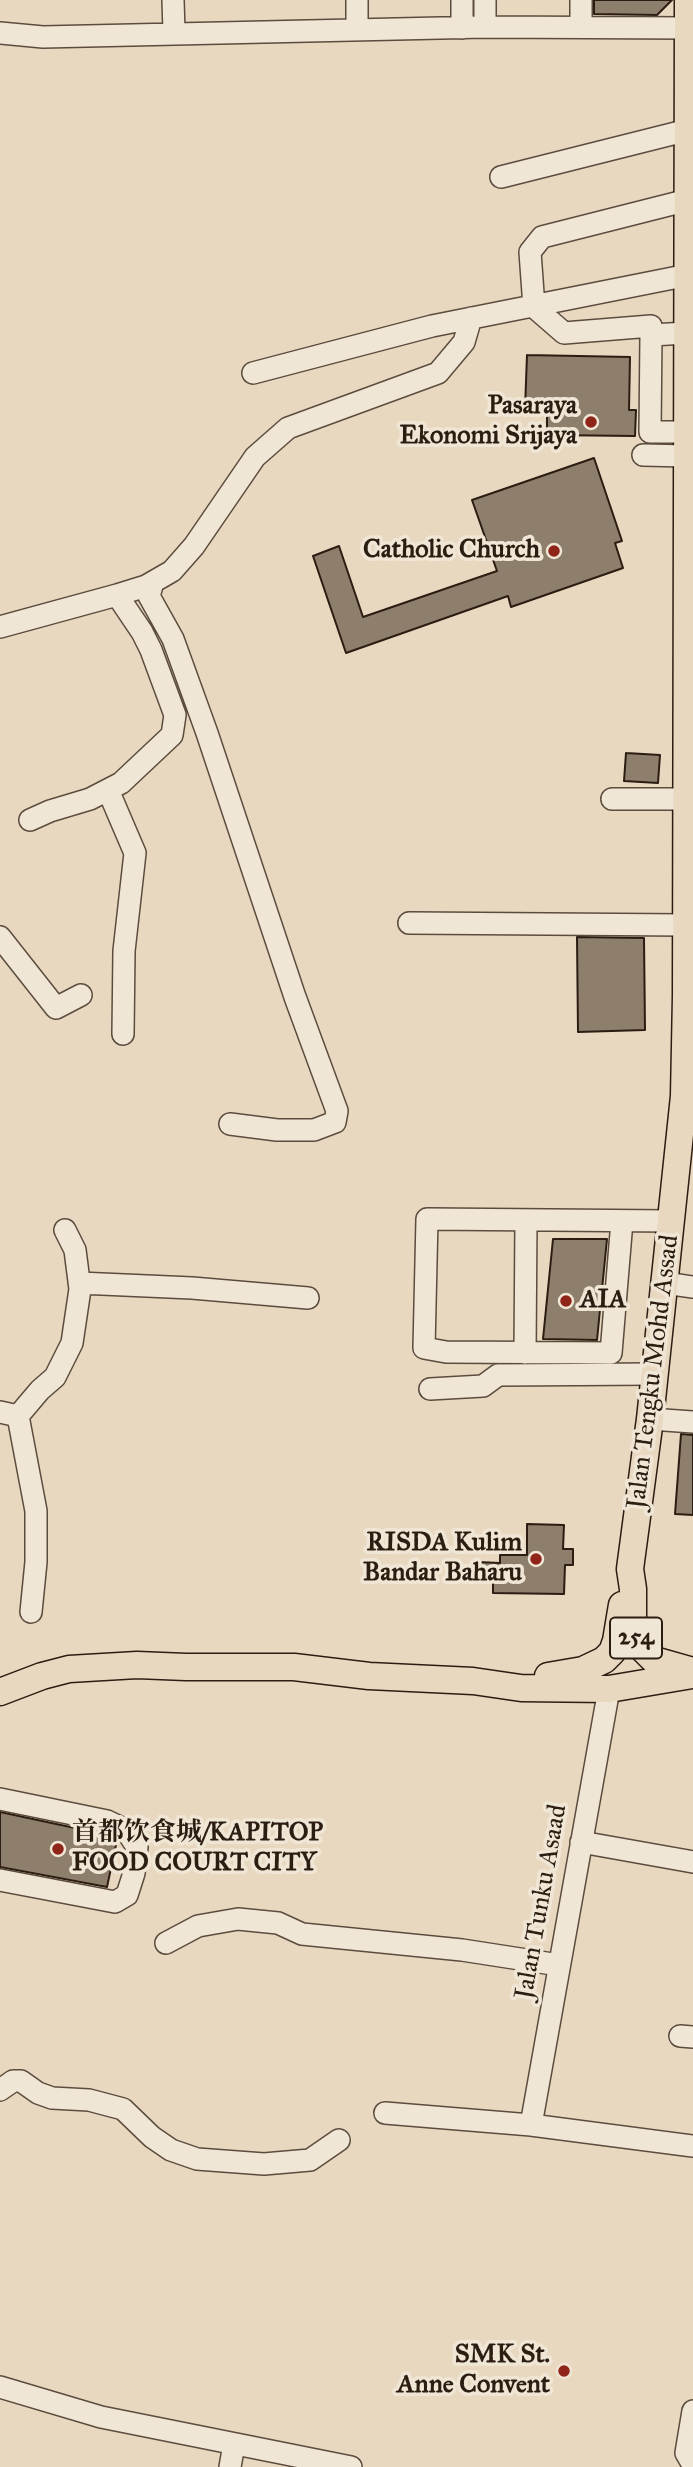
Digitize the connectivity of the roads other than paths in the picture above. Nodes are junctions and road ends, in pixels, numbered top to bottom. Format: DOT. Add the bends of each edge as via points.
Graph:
graph roads {
  1 [pos="173,0"];
  2 [pos="357,0"];
  3 [pos="463,0"];
  4 [pos="485,0"];
  5 [pos="581,0"];
  6 [pos="688,0"];
  7 [pos="485,27"];
  8 [pos="581,27"];
  9 [pos="462,28"];
  10 [pos="688,28"];
  11 [pos="357,29"];
  12 [pos="0,33"];
  13 [pos="174,33"];
  14 [pos="690,94"];
  15 [pos="688,130"];
  16 [pos="501,177"];
  17 [pos="688,200"];
  18 [pos="690,274"];
  19 [pos="534,307"];
  20 [pos="471,318"];
  21 [pos="687,333"];
  22 [pos="651,335"];
  23 [pos="253,373"];
  24 [pos="687,444"];
  25 [pos="643,455"];
  26 [pos="690,483"];
  27 [pos="150,584"];
  28 [pos="117,595"];
  29 [pos="690,602"];
  30 [pos="0,627"];
  31 [pos="108,790"];
  32 [pos="612,799"];
  33 [pos="687,799"];
  34 [pos="30,820"];
  35 [pos="409,923"];
  36 [pos="686,925"];
  37 [pos="0,936"];
  38 [pos="81,995"];
  39 [pos="690,996"];
  40 [pos="123,1034"];
  41 [pos="688,1097"];
  42 [pos="230,1124"];
  43 [pos="526,1220"];
  44 [pos="622,1221"];
  45 [pos="672,1221"];
  46 [pos="65,1230"];
  47 [pos="79,1283"];
  48 [pos="665,1283"];
  49 [pos="693,1287"];
  50 [pos="308,1298"];
  51 [pos="524,1353"];
  52 [pos="655,1374"];
  53 [pos="430,1389"];
  54 [pos="9,1414"];
  55 [pos="650,1419"];
  56 [pos="693,1422"];
  57 [pos="630,1569"];
  58 [pos="31,1612"];
  59 [pos="693,1673"];
  60 [pos="473,1681"];
  61 [pos="609,1689"];
  62 [pos="0,1692"];
  63 [pos="0,1800"];
  64 [pos="582,1842"];
  65 [pos="693,1862"];
  66 [pos="0,1880"];
  67 [pos="166,1943"];
  68 [pos="559,1965"];
  69 [pos="0,2090"];
  70 [pos="385,2113"];
  71 [pos="531,2125"];
  72 [pos="340,2140"];
  73 [pos="693,2146"];
  74 [pos="0,2387"];
  75 [pos="693,2411"];
  76 [pos="234,2444"];
  77 [pos="693,2465"];
  78 [pos="230,2467"];
  79 [pos="351,2467"];
  1 -- 13 [label="street"];
  2 -- 11 [label="street"];
  3 -- 9 [label="street"];
  4 -- 7 [label="street"];
  5 -- 8 [label="street"];
  6 -- 10 [label="main road, Jalan Tengku Mohd Assad / 254"];
  7 -- 8 [label="street"];
  7 -- 9 [label="street"];
  8 -- 10 [label="street"];
  9 -- 11 [label="street"];
  10 -- 14 [label="main road, Jalan Tengku Mohd Assad / 254"];
  11 -- 13 [label="street"];
  12 -- 13 [label="street" via="43,37"];
  14 -- 15 [label="main road, Jalan Tengku Mohd Assad / 254"];
  15 -- 16 [label="street"];
  15 -- 17 [label="main road, Jalan Tengku Mohd Assad / 254"];
  17 -- 18 [label="main road, Jalan Tengku Mohd Assad / 254"];
  17 -- 19 [label="street" via="542,237 530,252"];
  18 -- 19 [label="street"];
  18 -- 21 [label="main road, Jalan Tengku Mohd Assad / 254"];
  19 -- 20 [label="street"];
  19 -- 22 [label="street" via="564,333 651,326"];
  20 -- 23 [label="street"];
  20 -- 27 [label="street" via="464,342 438,373 288,428 255,457 172,571"];
  21 -- 22 [label="street"];
  21 -- 24 [label="main road, Jalan Tengku Mohd Assad / 254"];
  22 -- 24 [label="street" via="650,432"];
  24 -- 25 [label="street"];
  24 -- 26 [label="main road, Jalan Tengku Mohd Assad / 254"];
  26 -- 29 [label="main road, Jalan Tengku Mohd Assad / 254"];
  27 -- 28 [label="street"];
  27 -- 42 [label="street" via="149,596 173,639 208,733 337,1111 335,1122 320,1127 277,1130"];
  28 -- 30 [label="street"];
  28 -- 31 [label="street" via="152,650 175,715 172,735"];
  29 -- 33 [label="main road, Jalan Tengku Mohd Assad / 254"];
  31 -- 34 [label="street"];
  31 -- 40 [label="street" via="135,853 124,951"];
  32 -- 33 [label="street"];
  33 -- 36 [label="main road, Jalan Tengku Mohd Assad / 254"];
  35 -- 36 [label="street"];
  36 -- 39 [label="main road, Jalan Tengku Mohd Assad / 254"];
  37 -- 38 [label="street" via="56,1008"];
  39 -- 41 [label="main road, Jalan Tengku Mohd Assad / 254"];
  41 -- 45 [label="main road, Jalan Tengku Mohd Assad / 254"];
  43 -- 44 [label="street"];
  43 -- 51 [label="street"];
  43 -- 51 [label="street" via="427,1219 424,1348"];
  44 -- 45 [label="street"];
  44 -- 51 [label="street" via="611,1353"];
  45 -- 48 [label="main road, Jalan Tengku Mohd Assad / 254"];
  46 -- 47 [label="street" via="75,1250"];
  47 -- 50 [label="street"];
  47 -- 54 [label="street" via="72,1343 55,1377"];
  48 -- 49 [label="street"];
  48 -- 52 [label="main road, Jalan Tengku Mohd Assad / 254"];
  52 -- 53 [label="street" via="498,1375 483,1386"];
  52 -- 55 [label="main road, Jalan Tengku Mohd Assad / 254"];
  54 -- 58 [label="street" via="36,1511"];
  55 -- 56 [label="street"];
  55 -- 57 [label="main road, Jalan Tengku Mohd Assad / 254"];
  57 -- 59 [label="main road, Jalan Tengku Mohd Assad / 254" via="633,1631 638,1644 654,1660"];
  57 -- 60 [label="main road, Jalan Tengku Mohd Assad" via="623,1584 616,1641 604,1660 575,1672"];
  59 -- 61 [label="main road"];
  60 -- 61 [label="main road" via="521,1688"];
  60 -- 62 [label="main road" via="294,1667 115,1665 42,1675"];
  61 -- 64 [label="street, Jalan Tunku Asaad"];
  63 -- 66 [label="street" via="107,1821 126,1830 137,1847 127,1895 115,1902"];
  64 -- 65 [label="street"];
  64 -- 68 [label="street, Jalan Tunku Asaad"];
  67 -- 68 [label="street" via="198,1926 239,1919 278,1923 302,1934"];
  68 -- 71 [label="street, Jalan Tunku Asaad"];
  69 -- 72 [label="street" via="21,2081 52,2098 89,2100 123,2109 171,2150 197,2159 264,2164 310,2160"];
  70 -- 71 [label="street"];
  71 -- 73 [label="street"];
  74 -- 76 [label="street" via="101,2417"];
  75 -- 77 [label="street" via="686,2453"];
  76 -- 78 [label="street"];
  76 -- 79 [label="street"];
}
